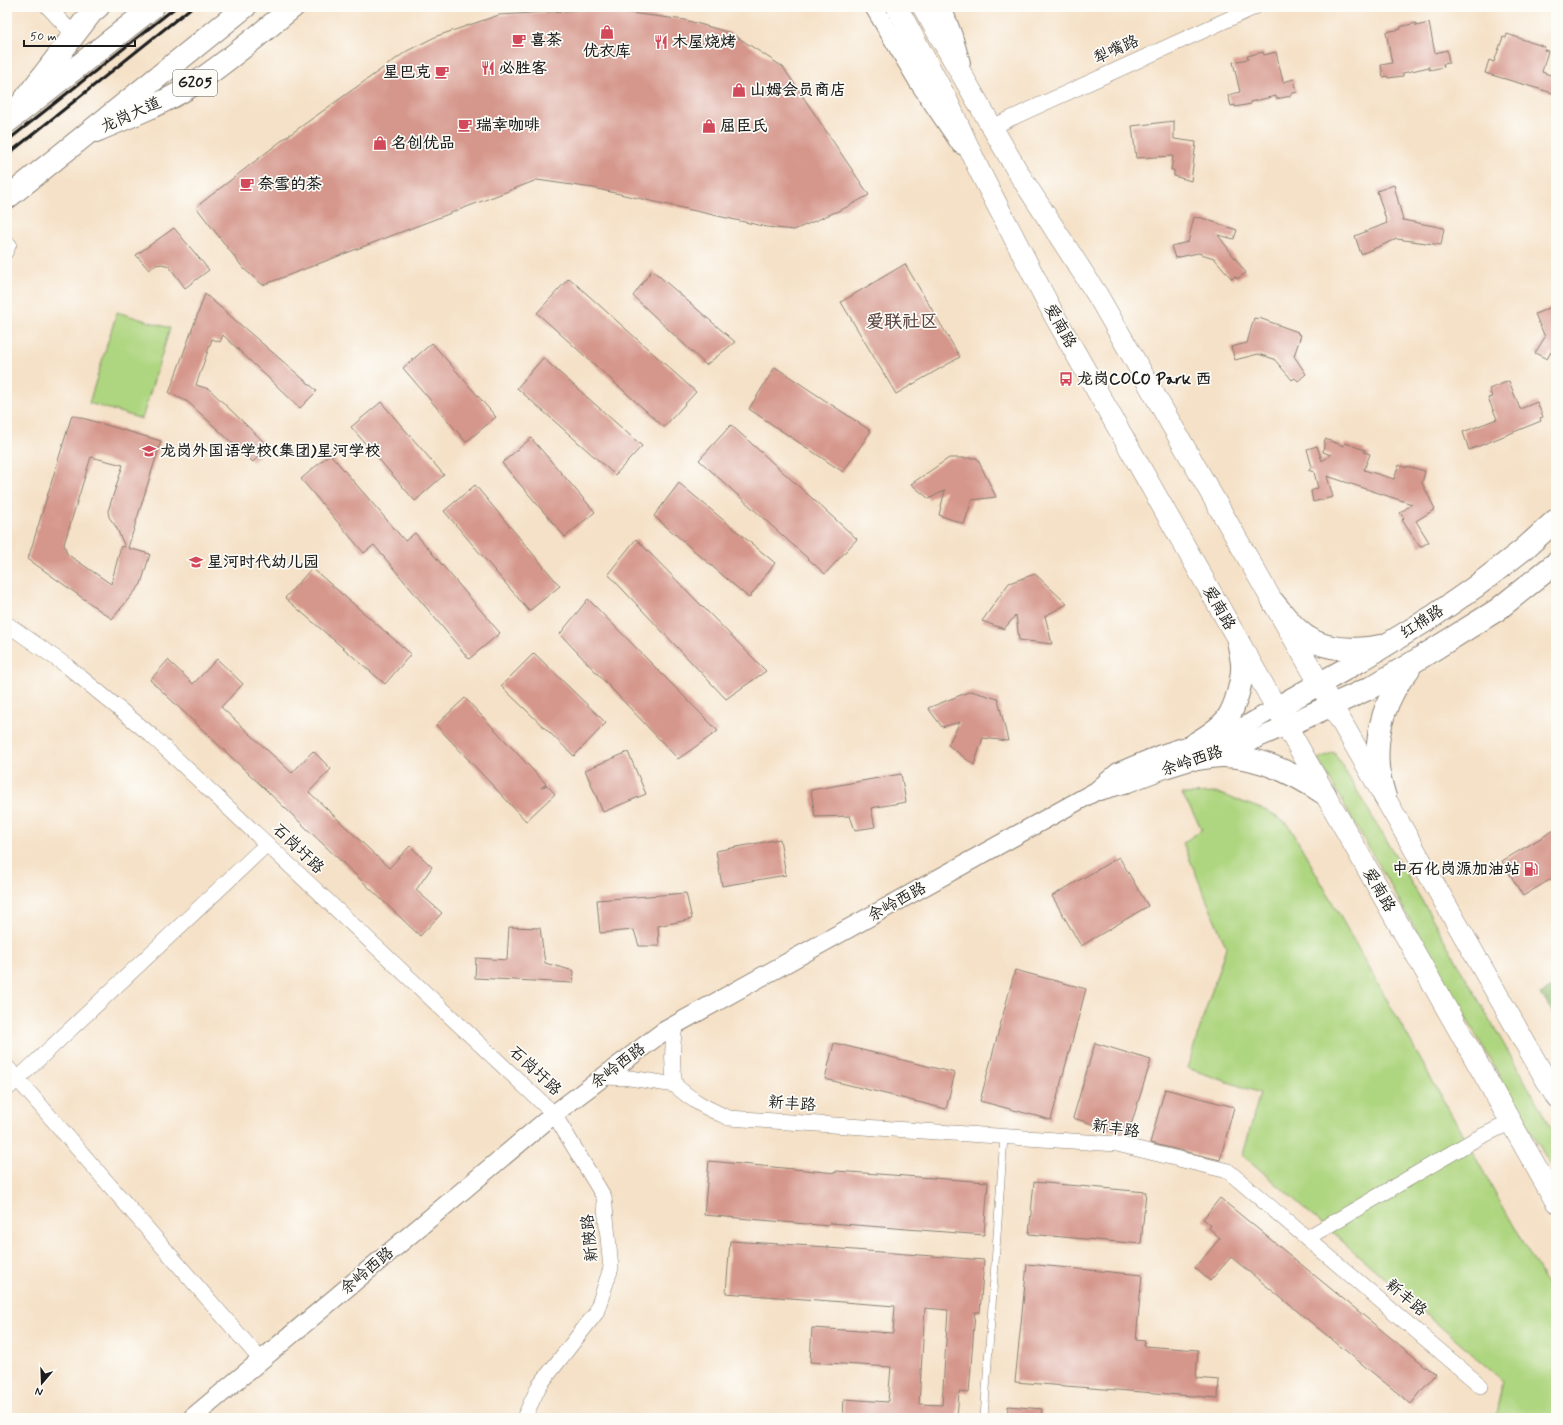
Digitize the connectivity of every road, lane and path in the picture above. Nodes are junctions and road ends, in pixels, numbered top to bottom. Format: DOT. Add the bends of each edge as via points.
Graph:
graph roads {
  1 [pos="48,7"];
  2 [pos="98,7"];
  3 [pos="153,7"];
  4 [pos="245,7"];
  5 [pos="293,7"];
  6 [pos="874,7"];
  7 [pos="897,7"];
  8 [pos="923,7"];
  9 [pos="942,7"];
  10 [pos="1255,7"];
  11 [pos="74,35"];
  12 [pos="967,85"];
  13 [pos="7,122"];
  14 [pos="992,127"];
  15 [pos="84,136"];
  16 [pos="980,170"];
  17 [pos="7,198"];
  18 [pos="1556,520"];
  19 [pos="1556,563"];
  20 [pos="1274,603"];
  21 [pos="7,624"];
  22 [pos="1238,642"];
  23 [pos="1389,644"];
  24 [pos="1416,661"];
  25 [pos="1320,683"];
  26 [pos="1332,705"];
  27 [pos="1281,717"];
  28 [pos="1197,751"];
  29 [pos="1325,794"];
  30 [pos="1385,797"];
  31 [pos="266,844"];
  32 [pos="675,1025"];
  33 [pos="7,1067"];
  34 [pos="603,1077"];
  35 [pos="12,1084"];
  36 [pos="675,1085"];
  37 [pos="1556,1097"];
  38 [pos="554,1114"];
  39 [pos="1510,1122"];
  40 [pos="1004,1137"];
  41 [pos="1556,1202"];
  42 [pos="1307,1238"];
  43 [pos="261,1360"];
  44 [pos="1481,1386"];
  45 [pos="192,1418"];
  46 [pos="524,1418"];
  47 [pos="984,1418"];
  1 -- 11 [label="street"];
  2 -- 11 [label="main road"];
  3 -- 13 [label="main road"];
  4 -- 15 [label="main road, 龙岗大道"];
  5 -- 15 [label="main road, 龙岗大道 / G205" via="197,82 163,102"];
  6 -- 16 [label="street" via="933,106"];
  7 -- 16 [label="main road, 爱南路" via="947,100"];
  8 -- 12 [label="main road"];
  9 -- 12 [label="street"];
  10 -- 14 [label="street, 犁嘴路"];
  11 -- 13 [label="main road"];
  12 -- 14 [label="main road"];
  14 -- 20 [label="main road" via="1019,174 1098,296"];
  15 -- 17 [label="main road, 龙岗大道 / G205"];
  16 -- 22 [label="main road, 爱南路" via="1054,315"];
  18 -- 23 [label="main road, 红棉路" via="1524,549 1475,586"];
  19 -- 24 [label="main road, 红棉路" via="1497,610"];
  20 -- 23 [label="main road" via="1307,638 1326,646 1365,649"];
  20 -- 25 [label="main road"];
  21 -- 31 [label="street, 石岗圩路" via="67,666 150,735"];
  22 -- 27 [label="main road, 爱南路"];
  22 -- 28 [label="main road" via="1242,664 1235,702 1226,719"];
  23 -- 25 [label="main road, 红棉路"];
  24 -- 26 [label="main road, 红棉路" via="1370,688"];
  24 -- 30 [label="main road" via="1399,681 1381,723 1378,767"];
  25 -- 26 [label="main road"];
  25 -- 27 [label="main road, 红棉路"];
  26 -- 27 [label="main road, 红棉路"];
  26 -- 30 [label="main road"];
  27 -- 28 [label="street, 余岭西路" via="1245,744"];
  27 -- 29 [label="main road, 爱南路"];
  28 -- 29 [label="main road" via="1245,758 1265,764 1303,780"];
  28 -- 32 [label="street, 余岭西路" via="1165,769 1128,783 1096,791"];
  29 -- 39 [label="main road, 爱南路"];
  30 -- 37 [label="main road"];
  31 -- 35 [label="street"];
  31 -- 38 [label="street, 石岗圩路"];
  32 -- 34 [label="street, 余岭西路"];
  32 -- 36 [label="street" via="672,1067"];
  33 -- 35 [label="street"];
  34 -- 36 [label="street"];
  34 -- 38 [label="street, 余岭西路"];
  35 -- 43 [label="street"];
  36 -- 40 [label="street, 新丰路" via="686,1096 729,1118"];
  38 -- 43 [label="street, 余岭西路"];
  38 -- 46 [label="street, 新陂路" via="604,1197 611,1268 596,1313 539,1386"];
  39 -- 41 [label="main road, 爱南路"];
  39 -- 42 [label="street" via="1474,1140"];
  40 -- 42 [label="street, 新丰路" via="1117,1144 1228,1171"];
  40 -- 47 [label="lane"];
  42 -- 44 [label="street, 新丰路"];
  43 -- 45 [label="street, 余岭西路"];
}
